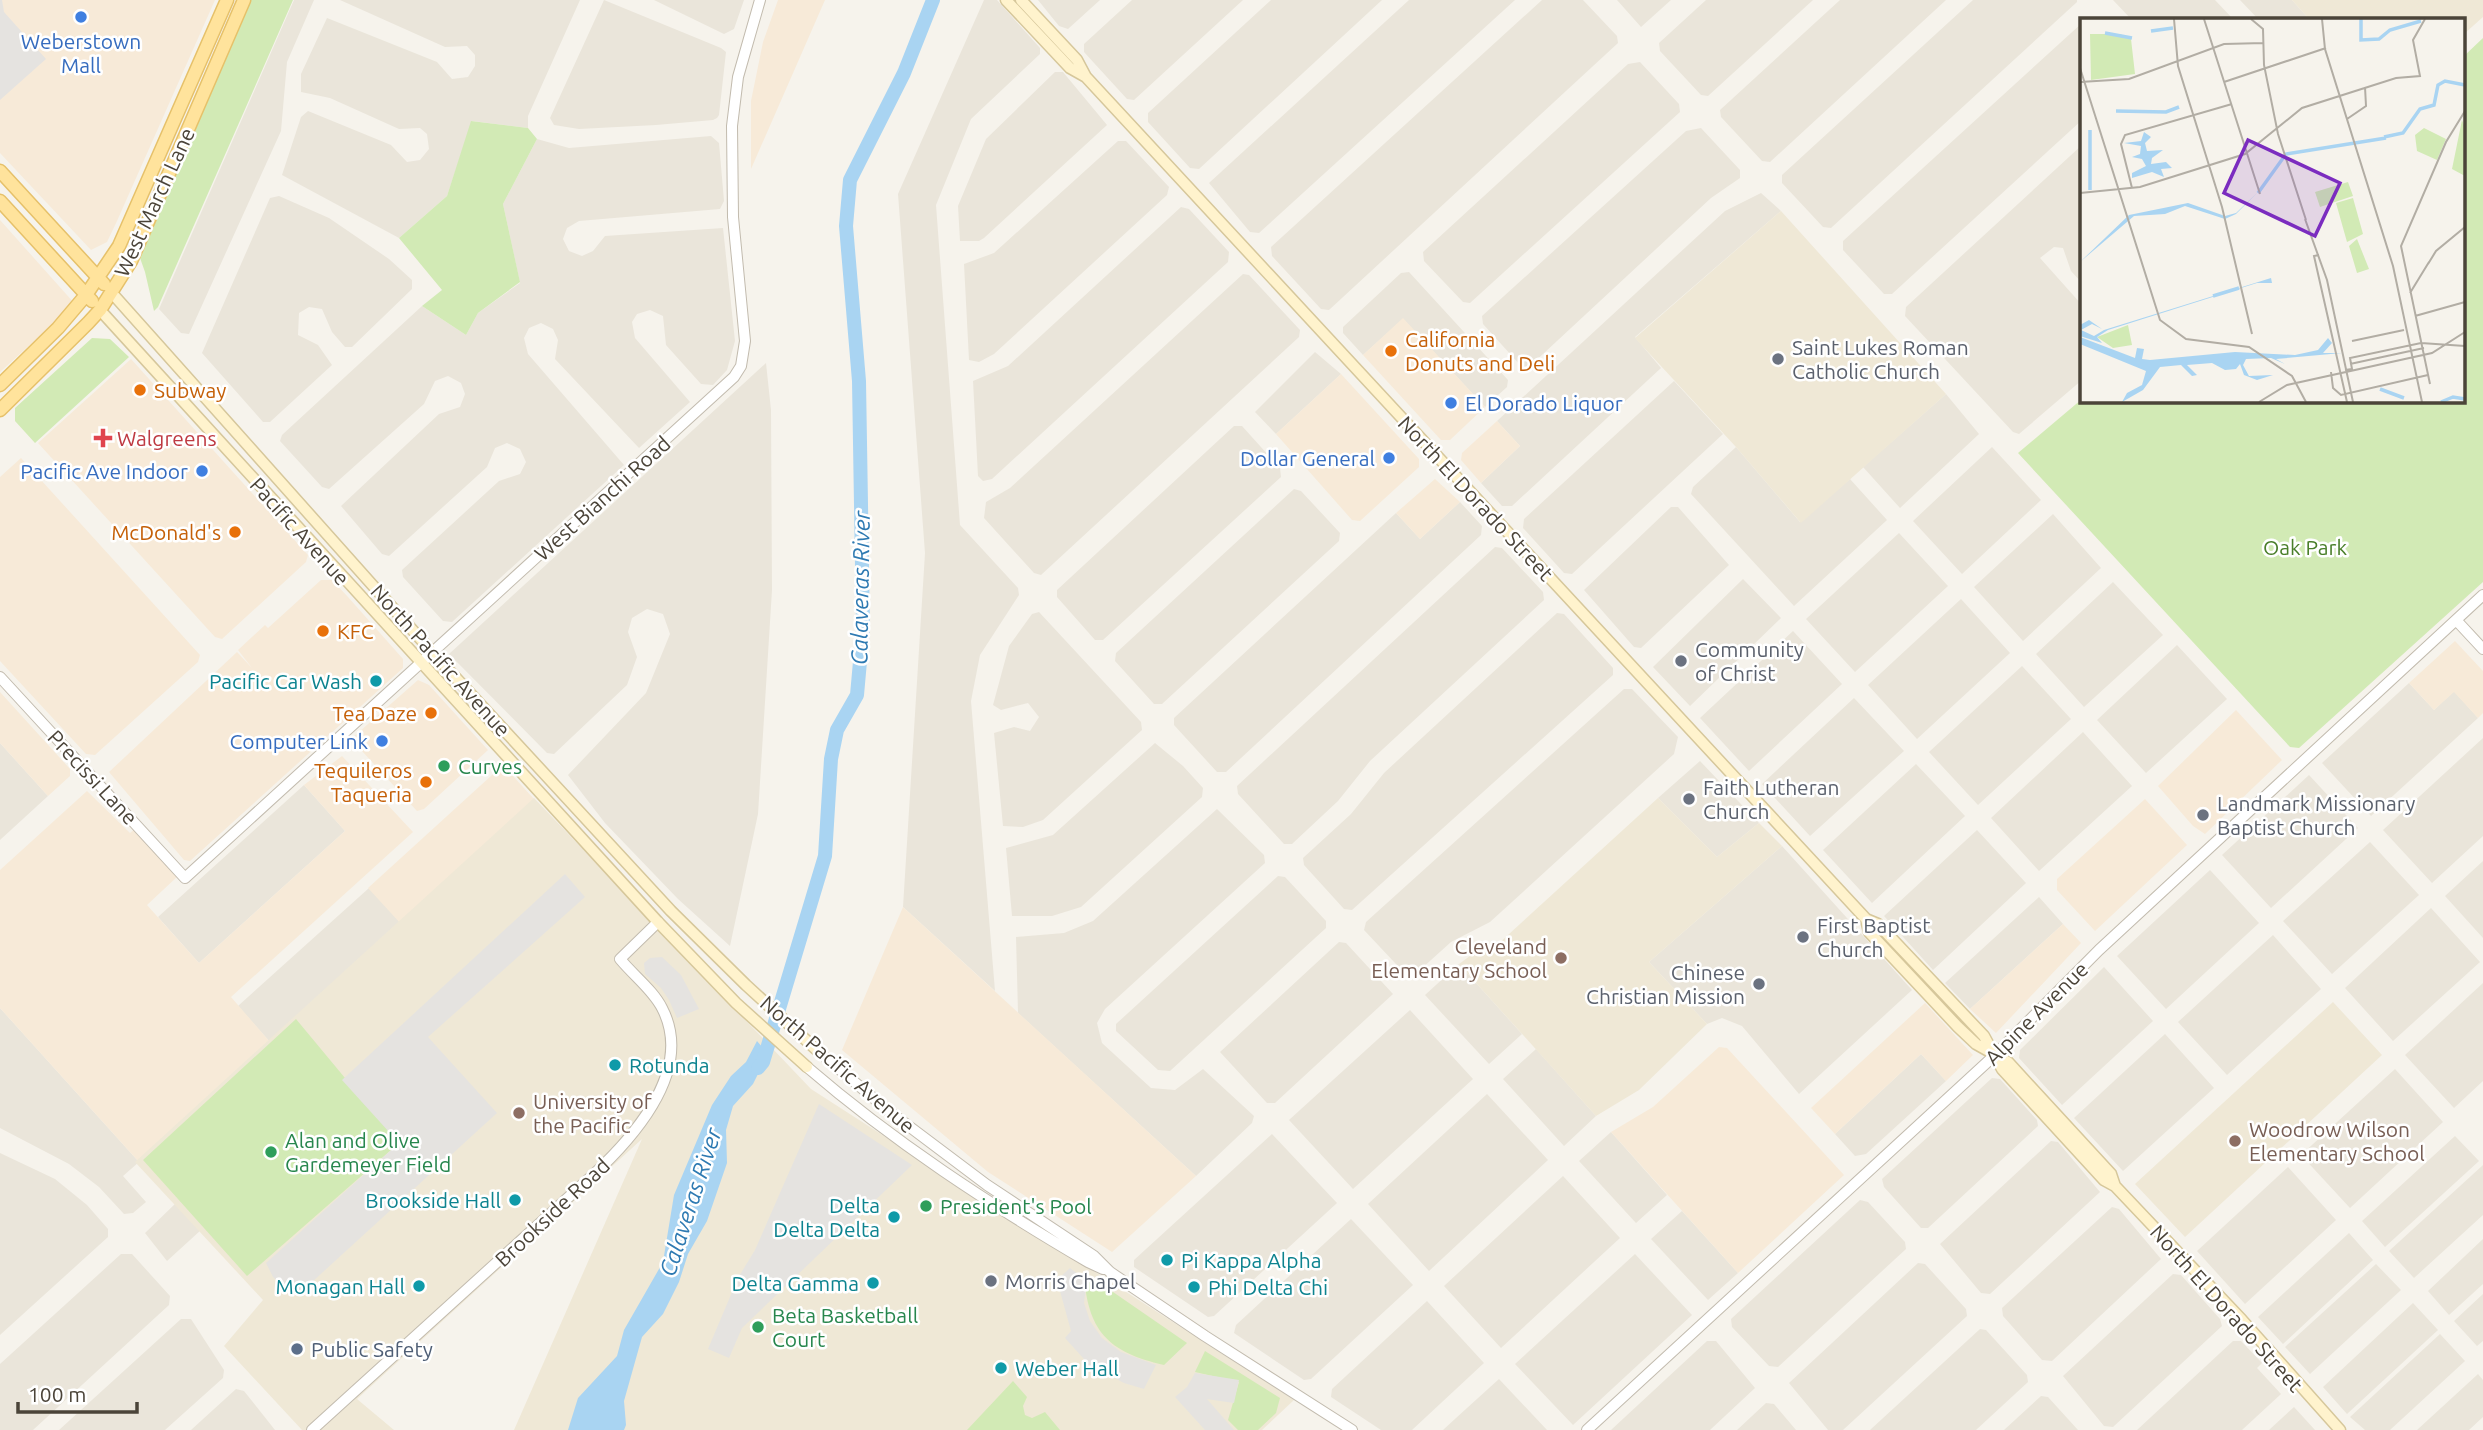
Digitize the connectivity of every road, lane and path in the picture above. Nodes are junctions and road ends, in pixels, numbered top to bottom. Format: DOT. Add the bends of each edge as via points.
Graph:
graph roads {
  1 [pos="226,0"];
  2 [pos="244,0"];
  3 [pos="760,0"];
  4 [pos="1006,0"];
  5 [pos="1021,0"];
  6 [pos="1086,77"];
  7 [pos="0,171"];
  8 [pos="0,201"];
  9 [pos="99,278"];
  10 [pos="111,292"];
  11 [pos="86,295"];
  12 [pos="100,310"];
  13 [pos="0,385"];
  14 [pos="0,410"];
  15 [pos="326,560"];
  16 [pos="365,577"];
  17 [pos="2483,595"];
  18 [pos="2456,620"];
  19 [pos="2483,649"];
  20 [pos="433,653"];
  21 [pos="422,664"];
  22 [pos="0,677"];
  23 [pos="502,751"];
  24 [pos="545,774"];
  25 [pos="185,878"];
  26 [pos="658,922"];
  27 [pos="710,950"];
  28 [pos="819,1052"];
  29 [pos="1995,1055"];
  30 [pos="807,1067"];
  31 [pos="1111,1272"];
  32 [pos="312,1430"];
  33 [pos="1352,1430"];
  34 [pos="1587,1430"];
  35 [pos="2340,1430"];
  1 -- 9 [label="main road, West March Lane" via="119,246"];
  2 -- 10 [label="main road, West March Lane" via="131,261"];
  3 -- 20 [label="street, West Bianchi Road" via="738,77 732,126 733,217 745,341 741,366 725,387"];
  4 -- 6 [label="main road, North El Dorado Street" via="1070,68"];
  5 -- 6 [label="main road, North El Dorado Street" via="1077,60"];
  6 -- 29 [label="main road, North El Dorado Street" via="1866,919 1869,932 1922,990 1976,1044"];
  7 -- 9 [label="main road, North Pacific Avenue"];
  8 -- 11 [label="main road, Pacific Avenue"];
  9 -- 10 [label="main road, North Pacific Avenue"];
  9 -- 11 [label="main road, West March Lane"];
  10 -- 12 [label="main road, West March Lane"];
  10 -- 16 [label="main road, North Pacific Avenue"];
  11 -- 12 [label="main road, Pacific Avenue"];
  11 -- 13 [label="main road, West March Lane"];
  12 -- 14 [label="main road, West March Lane"];
  12 -- 15 [label="main road, Pacific Avenue"];
  15 -- 16 [label="main road" via="335,559"];
  15 -- 21 [label="main road, Pacific Avenue"];
  16 -- 20 [label="main road, North Pacific Avenue"];
  17 -- 18 [label="street, Alpine Avenue"];
  18 -- 19 [label="street"];
  18 -- 29 [label="street, Alpine Avenue" via="2118,932"];
  20 -- 21 [label="street, West Bianchi Road"];
  20 -- 24 [label="main road, North Pacific Avenue"];
  21 -- 23 [label="main road, Pacific Avenue"];
  21 -- 25 [label="street, West Bianchi Road"];
  22 -- 25 [label="street, Precissi Lane"];
  23 -- 24 [label="main road" via="530,774"];
  23 -- 26 [label="main road, Pacific Avenue"];
  24 -- 27 [label="main road, North Pacific Avenue"];
  26 -- 27 [label="main road" via="676,926"];
  26 -- 30 [label="main road, North Pacific Avenue" via="736,1003"];
  26 -- 32 [label="street, Brookside Road" via="620,959 658,1001 671,1036 669,1065 641,1125 568,1199"];
  27 -- 28 [label="main road, North Pacific Avenue"];
  28 -- 31 [label="street, North Pacific Avenue" via="890,1112"];
  29 -- 34 [label="street, Alpine Avenue"];
  29 -- 35 [label="main road, North El Dorado Street" via="2008,1062 2061,1118 2111,1174 2115,1185"];
  30 -- 31 [label="street, North Pacific Avenue" via="912,1150 998,1209"];
  31 -- 33 [label="street, North Pacific Avenue"];
}
